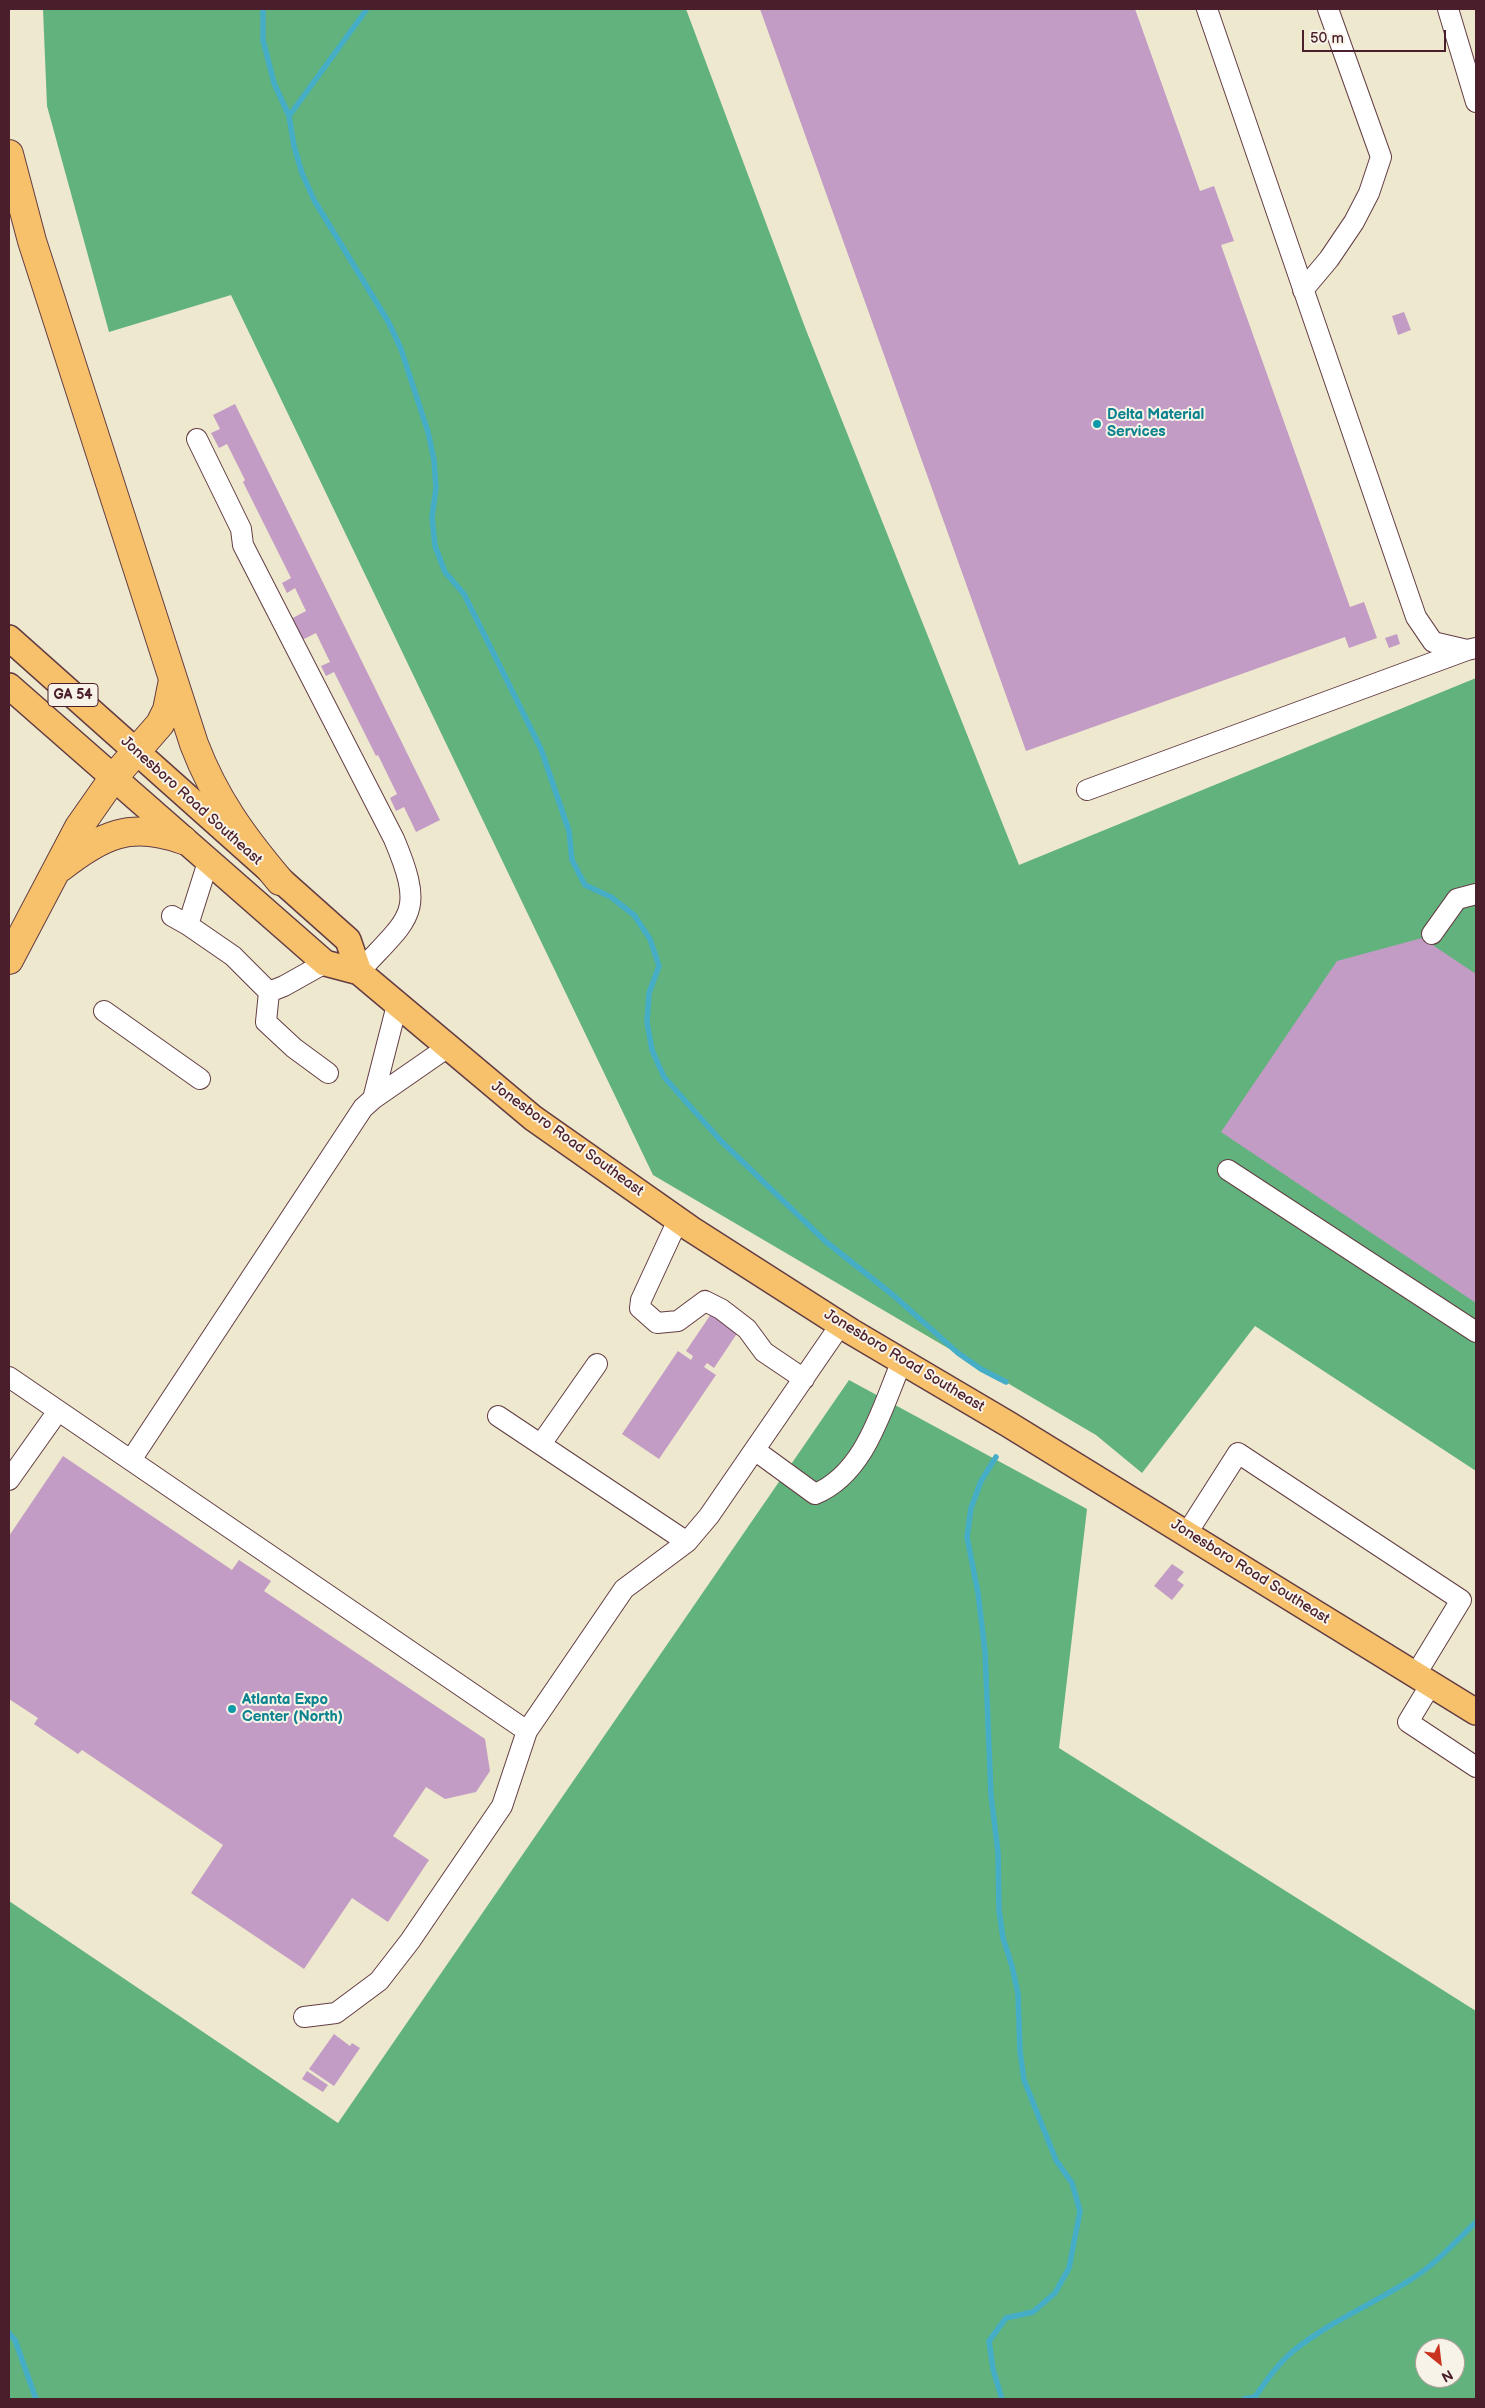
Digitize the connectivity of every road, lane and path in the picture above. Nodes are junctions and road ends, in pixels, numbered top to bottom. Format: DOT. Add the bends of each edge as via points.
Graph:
graph roads {
  1 [pos="1207,9"];
  2 [pos="1328,9"];
  3 [pos="1448,9"];
  4 [pos="1476,102"];
  5 [pos="9,154"];
  6 [pos="1303,290"];
  7 [pos="197,439"];
  8 [pos="9,638"];
  9 [pos="1472,649"];
  10 [pos="173,680"];
  11 [pos="9,686"];
  12 [pos="137,752"];
  13 [pos="114,777"];
  14 [pos="1087,790"];
  15 [pos="184,840"];
  16 [pos="208,862"];
  17 [pos="57,871"];
  18 [pos="280,881"];
  19 [pos="1476,894"];
  20 [pos="1432,934"];
  21 [pos="9,960"];
  22 [pos="325,963"];
  23 [pos="359,972"];
  24 [pos="268,992"];
  25 [pos="397,1005"];
  26 [pos="104,1011"];
  27 [pos="448,1047"];
  28 [pos="328,1073"];
  29 [pos="200,1080"];
  30 [pos="373,1099"];
  31 [pos="1228,1170"];
  32 [pos="678,1220"];
  33 [pos="841,1324"];
  34 [pos="1476,1332"];
  35 [pos="902,1361"];
  36 [pos="597,1364"];
  37 [pos="9,1377"];
  38 [pos="804,1379"];
  39 [pos="58,1411"];
  40 [pos="498,1416"];
  41 [pos="541,1444"];
  42 [pos="756,1451"];
  43 [pos="131,1460"];
  44 [pos="9,1480"];
  45 [pos="1187,1533"];
  46 [pos="688,1542"];
  47 [pos="1424,1679"];
  48 [pos="1476,1712"];
  49 [pos="527,1731"];
  50 [pos="1476,1767"];
  51 [pos="304,2016"];
  1 -- 6 [label="lane"];
  2 -- 6 [label="lane" via="1381,157 1369,193 1354,222"];
  3 -- 4 [label="lane"];
  5 -- 10 [label="highway" via="32,240"];
  6 -- 9 [label="lane" via="1416,617 1433,642"];
  7 -- 23 [label="lane" via="240,528 243,544 394,839 408,876 412,896 406,920"];
  8 -- 12 [label="main road, Jonesboro Road Southeast / GA 54"];
  9 -- 14 [label="lane"];
  10 -- 12 [label="highway" via="167,710 160,724"];
  10 -- 18 [label="highway" via="194,744 216,796"];
  11 -- 13 [label="main road, Jonesboro Road Southeast / GA 54"];
  12 -- 13 [label="highway"];
  12 -- 18 [label="main road, Jonesboro Road Southeast / GA 54"];
  13 -- 15 [label="main road, Jonesboro Road Southeast / GA 54"];
  13 -- 17 [label="highway" via="79,827"];
  15 -- 16 [label="main road, Jonesboro Road Southeast / GA 54"];
  15 -- 17 [label="highway" via="145,830 124,831 102,839"];
  16 -- 22 [label="main road, Jonesboro Road Southeast / GA 54"];
  16 -- 24 [label="lane" via="180,921 233,956"];
  17 -- 21 [label="highway"];
  18 -- 23 [label="main road, Jonesboro Road Southeast / GA 54" via="348,940"];
  19 -- 20 [label="lane" via="1457,899"];
  22 -- 23 [label="main road, Jonesboro Road Southeast / GA 54"];
  22 -- 24 [label="lane"];
  23 -- 25 [label="main road, Jonesboro Road Southeast / GA 54"];
  24 -- 28 [label="lane" via="266,1022"];
  25 -- 27 [label="main road, Jonesboro Road Southeast / GA 54"];
  25 -- 30 [label="lane"];
  26 -- 29 [label="lane"];
  27 -- 30 [label="lane"];
  27 -- 32 [label="main road, Jonesboro Road Southeast / GA 54" via="534,1118"];
  30 -- 43 [label="lane" via="363,1108"];
  31 -- 34 [label="lane"];
  32 -- 33 [label="main road, Jonesboro Road Southeast / GA 54"];
  32 -- 38 [label="lane" via="640,1308 657,1323 678,1321 705,1301 747,1329 764,1352"];
  33 -- 35 [label="main road, Jonesboro Road Southeast / GA 54"];
  33 -- 38 [label="lane"];
  35 -- 42 [label="lane" via="867,1443 848,1470 828,1489 815,1494"];
  35 -- 45 [label="main road, Jonesboro Road Southeast / GA 54"];
  36 -- 41 [label="lane"];
  37 -- 39 [label="lane"];
  38 -- 42 [label="lane"];
  39 -- 43 [label="lane"];
  39 -- 44 [label="lane"];
  40 -- 41 [label="lane"];
  41 -- 46 [label="lane"];
  42 -- 46 [label="lane"];
  43 -- 49 [label="lane"];
  45 -- 47 [label="main road, Jonesboro Road Southeast / GA 54"];
  45 -- 47 [label="lane" via="1238,1453 1461,1600"];
  46 -- 49 [label="lane" via="624,1588"];
  47 -- 48 [label="main road, Jonesboro Road Southeast / GA 54"];
  47 -- 50 [label="lane" via="1408,1722"];
  49 -- 51 [label="lane" via="502,1806 379,1982 336,2013"];
}
